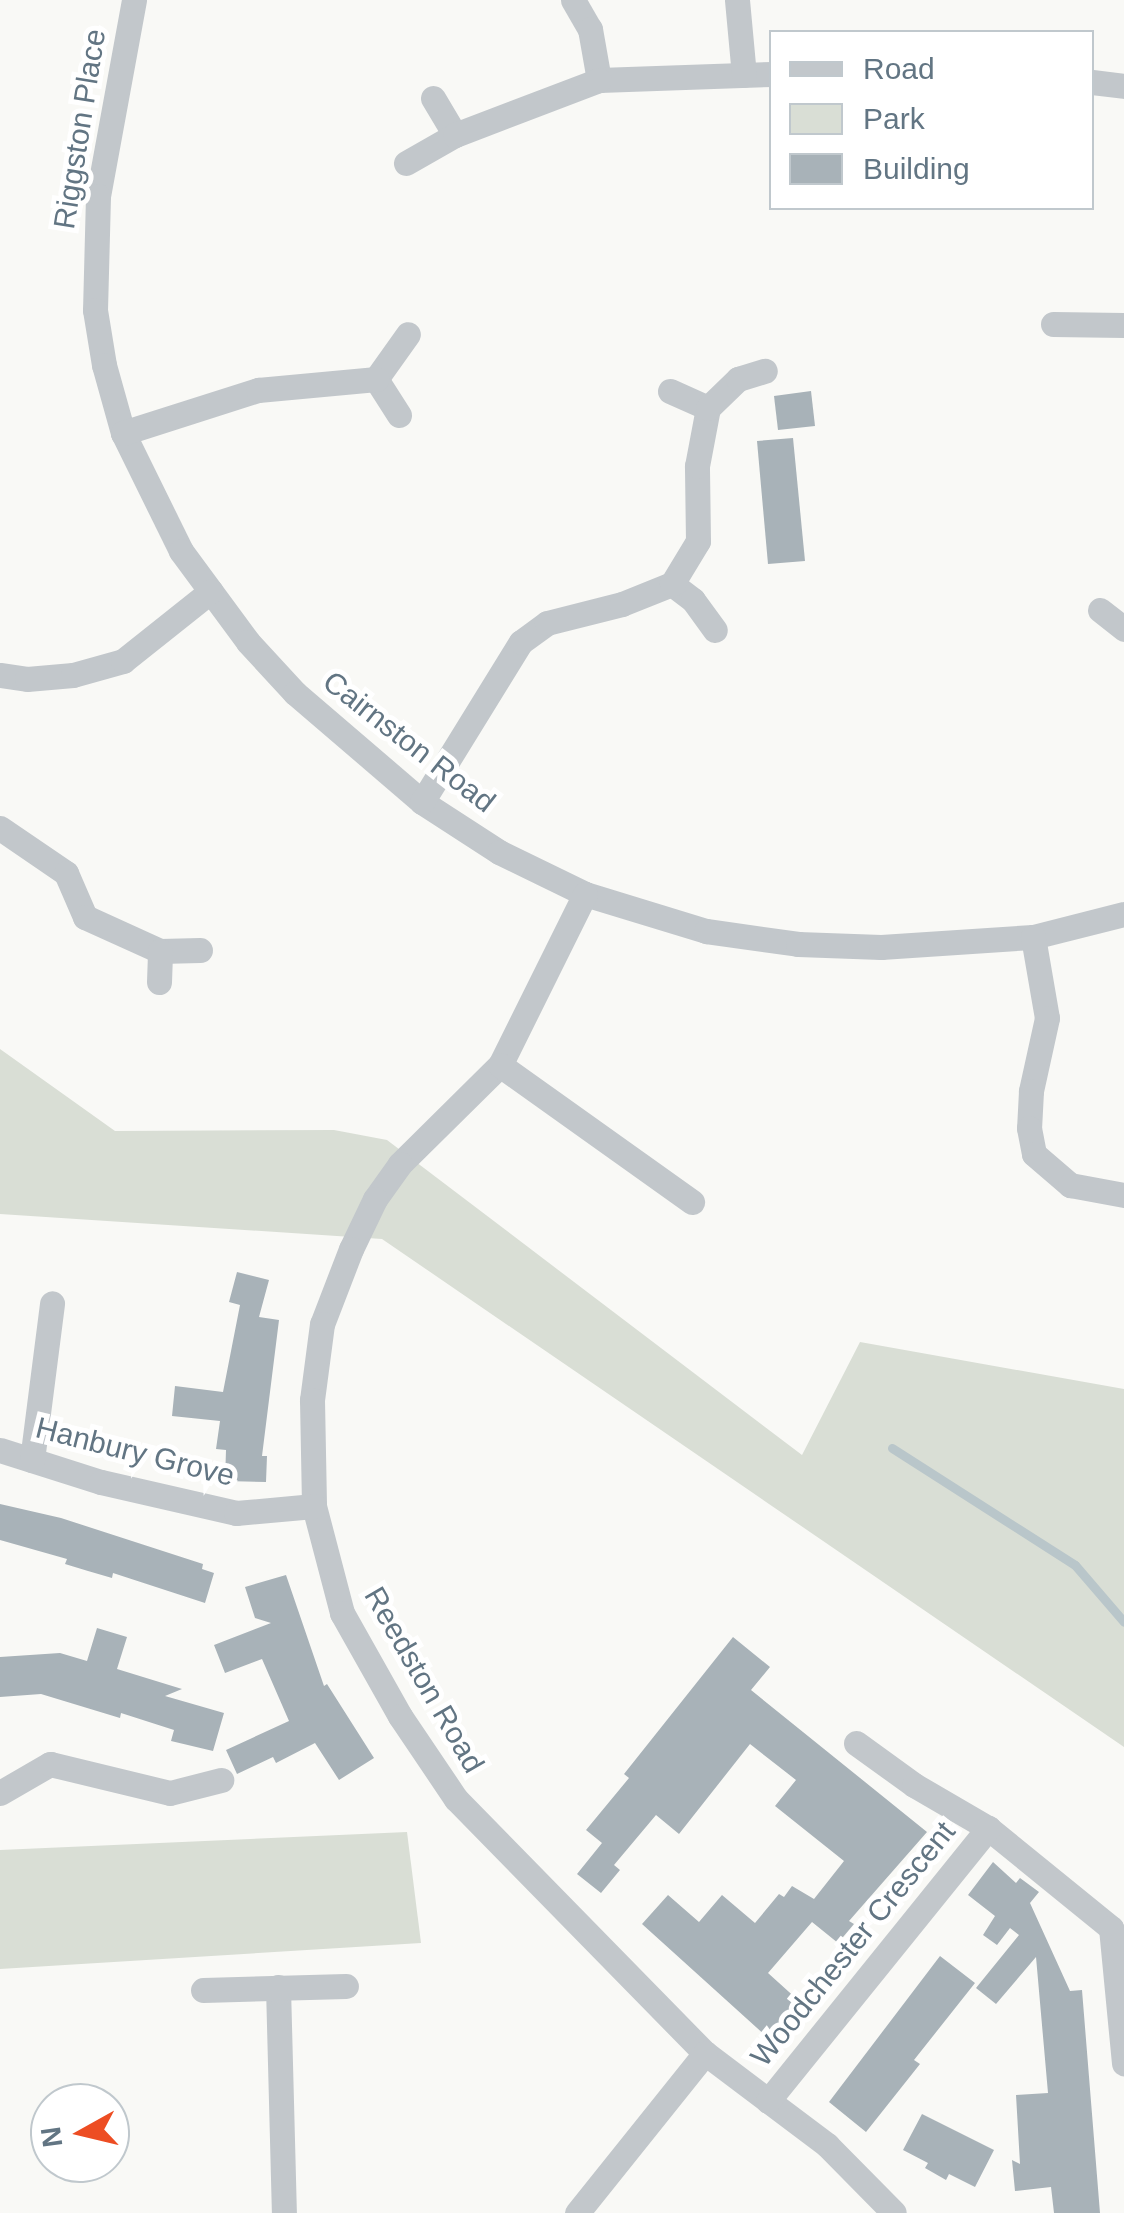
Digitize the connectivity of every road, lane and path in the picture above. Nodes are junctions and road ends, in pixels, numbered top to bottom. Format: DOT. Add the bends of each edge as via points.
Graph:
graph roads {
  1 [pos="134,0"];
  2 [pos="573,0"];
  3 [pos="737,0"];
  4 [pos="769,74"];
  5 [pos="744,76"];
  6 [pos="599,80"];
  7 [pos="1094,82"];
  8 [pos="1124,86"];
  9 [pos="433,98"];
  10 [pos="455,135"];
  11 [pos="406,163"];
  12 [pos="94,268"];
  13 [pos="1053,324"];
  14 [pos="1124,325"];
  15 [pos="408,334"];
  16 [pos="765,371"];
  17 [pos="376,379"];
  18 [pos="670,391"];
  19 [pos="708,408"];
  20 [pos="399,415"];
  21 [pos="122,433"];
  22 [pos="672,584"];
  23 [pos="211,591"];
  24 [pos="1100,610"];
  25 [pos="1124,629"];
  26 [pos="715,630"];
  27 [pos="0,674"];
  28 [pos="422,802"];
  29 [pos="0,828"];
  30 [pos="586,894"];
  31 [pos="1124,914"];
  32 [pos="1033,937"];
  33 [pos="200,950"];
  34 [pos="160,951"];
  35 [pos="159,982"];
  36 [pos="500,1065"];
  37 [pos="1124,1195"];
  38 [pos="692,1202"];
  39 [pos="52,1304"];
  40 [pos="0,1450"];
  41 [pos="32,1460"];
  42 [pos="314,1506"];
  43 [pos="856,1743"];
  44 [pos="221,1780"];
  45 [pos="0,1793"];
  46 [pos="988,1828"];
  47 [pos="346,1986"];
  48 [pos="278,1987"];
  49 [pos="203,1990"];
  50 [pos="705,2054"];
  51 [pos="1124,2063"];
  52 [pos="768,2101"];
  53 [pos="284,2213"];
  54 [pos="577,2213"];
  55 [pos="894,2213"];
  1 -- 12 [label="street, Riggston Place" via="110,108"];
  2 -- 6 [label="street" via="590,29"];
  3 -- 5 [label="street"];
  4 -- 5 [label="street"];
  5 -- 6 [label="street"];
  6 -- 10 [label="street"];
  7 -- 8 [label="street"];
  9 -- 10 [label="street"];
  10 -- 11 [label="street"];
  12 -- 21 [label="street, Cairnston Road" via="104,364"];
  13 -- 14 [label="street"];
  15 -- 17 [label="street"];
  16 -- 19 [label="street" via="738,379"];
  17 -- 20 [label="street"];
  17 -- 21 [label="street" via="258,390"];
  18 -- 19 [label="street"];
  19 -- 22 [label="street" via="698,466 698,541"];
  21 -- 23 [label="street, Cairnston Road" via="163,518"];
  22 -- 26 [label="street"];
  22 -- 28 [label="street" via="547,623 522,642"];
  23 -- 27 [label="street" via="123,662 73,676"];
  23 -- 28 [label="street, Cairnston Road" via="295,693"];
  24 -- 25 [label="street"];
  28 -- 30 [label="street, Cairnston Road" via="499,852"];
  29 -- 34 [label="street" via="66,873 85,917"];
  30 -- 32 [label="street, Cairnston Road" via="706,931 798,944"];
  30 -- 36 [label="street, Reedston Road"];
  31 -- 32 [label="street, Cairnston Road"];
  32 -- 37 [label="street" via="1048,1018 1030,1091 1034,1154 1070,1186"];
  33 -- 34 [label="street"];
  34 -- 35 [label="street"];
  36 -- 38 [label="street"];
  36 -- 42 [label="street, Reedston Road" via="400,1164 374,1198 351,1249 320,1343 312,1400"];
  39 -- 41 [label="street"];
  40 -- 41 [label="street, Hanbury Grove"];
  41 -- 42 [label="street, Hanbury Grove" via="236,1513"];
  42 -- 50 [label="street, Reedston Road" via="342,1613 456,1799"];
  43 -- 46 [label="street, Woodchester Crescent"];
  44 -- 45 [label="street" via="170,1793 50,1764"];
  46 -- 51 [label="street, Woodchester Crescent" via="1111,1928"];
  46 -- 52 [label="street, Woodchester Crescent"];
  47 -- 48 [label="street"];
  48 -- 49 [label="street"];
  48 -- 53 [label="street"];
  50 -- 52 [label="street, Reedston Road"];
  50 -- 54 [label="street"];
  52 -- 55 [label="street, Reedston Road" via="827,2145"];
}
